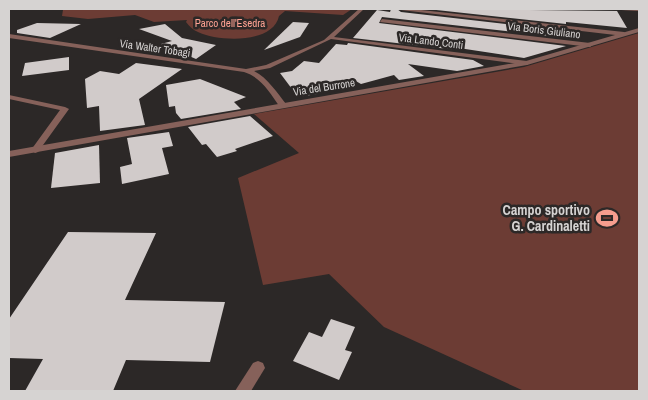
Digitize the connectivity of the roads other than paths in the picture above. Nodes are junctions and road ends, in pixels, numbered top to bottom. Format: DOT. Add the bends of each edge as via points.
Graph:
graph roads {
  1 [pos="362,9"];
  2 [pos="402,9"];
  3 [pos="621,9"];
  4 [pos="639,10"];
  5 [pos="382,20"];
  6 [pos="501,20"];
  7 [pos="639,30"];
  8 [pos="496,34"];
  9 [pos="624,34"];
  10 [pos="9,36"];
  11 [pos="332,38"];
  12 [pos="590,45"];
  13 [pos="527,63"];
  14 [pos="249,70"];
  15 [pos="9,97"];
  16 [pos="283,105"];
  17 [pos="36,150"];
  18 [pos="9,154"];
  19 [pos="258,368"];
  20 [pos="243,391"];
  1 -- 11 [label="street"];
  2 -- 6 [label="street"];
  3 -- 4 [label="street"];
  5 -- 8 [label="street, Via Boris Giuliano"];
  6 -- 8 [label="street, Via Boris Giuliano"];
  6 -- 9 [label="street"];
  7 -- 9 [label="street, Via del Burrone"];
  8 -- 12 [label="street, Via Boris Giuliano"];
  9 -- 12 [label="street, Via del Burrone"];
  10 -- 14 [label="street, Via Walter Tobagi"];
  11 -- 13 [label="street, Via Lando Conti"];
  11 -- 14 [label="street, Via Walter Tobagi" via="268,67"];
  12 -- 13 [label="street, Via del Burrone"];
  13 -- 16 [label="street, Via del Burrone"];
  14 -- 16 [label="street" via="259,75"];
  15 -- 17 [label="street" via="65,109"];
  16 -- 17 [label="street, Via del Burrone"];
  17 -- 18 [label="street, Via del Burrone"];
  19 -- 20 [label="street"];
}
